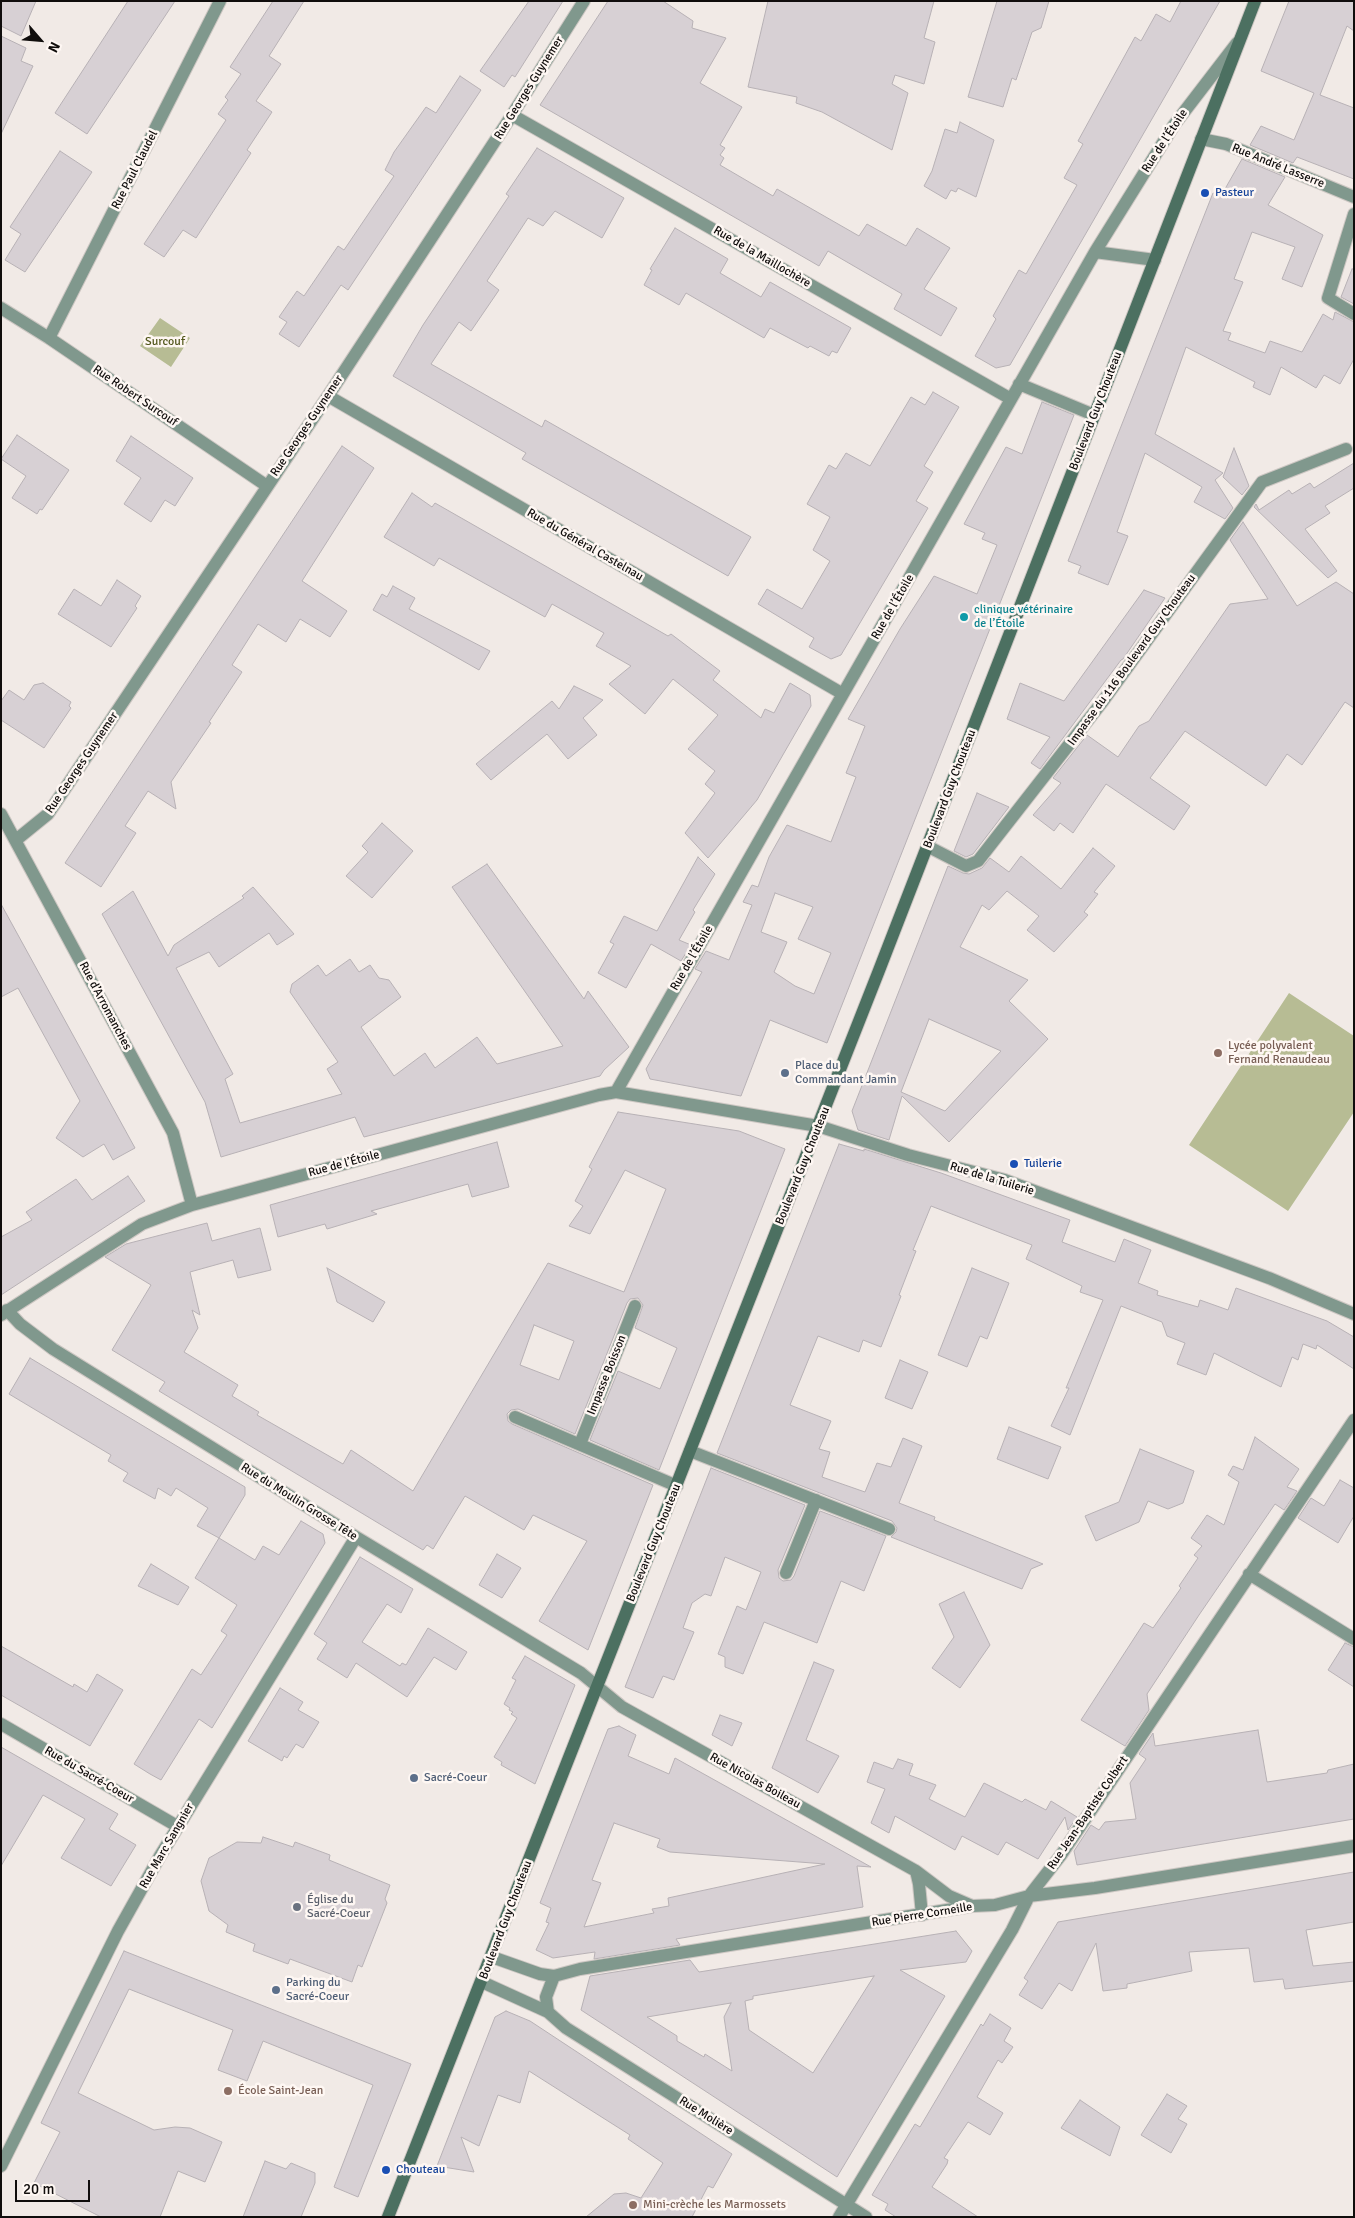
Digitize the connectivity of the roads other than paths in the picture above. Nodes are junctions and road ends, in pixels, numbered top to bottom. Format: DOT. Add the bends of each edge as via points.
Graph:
graph roads {
  1 [pos="220,1"];
  2 [pos="584,1"];
  3 [pos="1255,1"];
  4 [pos="1242,36"];
  5 [pos="512,115"];
  6 [pos="1201,139"];
  7 [pos="1354,197"];
  8 [pos="1354,214"];
  9 [pos="1095,252"];
  10 [pos="1154,260"];
  11 [pos="1,308"];
  12 [pos="1354,314"];
  13 [pos="49,338"];
  14 [pos="1020,384"];
  15 [pos="328,396"];
  16 [pos="1011,399"];
  17 [pos="1094,415"];
  18 [pos="1346,449"];
  19 [pos="267,486"];
  20 [pos="843,694"];
  21 [pos="1,814"];
  22 [pos="16,840"];
  23 [pos="927,846"];
  24 [pos="616,1092"];
  25 [pos="818,1126"];
  26 [pos="192,1205"];
  27 [pos="635,1306"];
  28 [pos="4,1312"];
  29 [pos="1354,1314"];
  30 [pos="515,1417"];
  31 [pos="1354,1420"];
  32 [pos="580,1444"];
  33 [pos="690,1451"];
  34 [pos="676,1486"];
  35 [pos="816,1500"];
  36 [pos="889,1529"];
  37 [pos="356,1537"];
  38 [pos="786,1573"];
  39 [pos="1248,1574"];
  40 [pos="1354,1639"];
  41 [pos="598,1686"];
  42 [pos="1,1724"];
  43 [pos="177,1826"];
  44 [pos="1354,1846"];
  45 [pos="916,1871"];
  46 [pos="1029,1896"];
  47 [pos="972,1906"];
  48 [pos="922,1915"];
  49 [pos="492,1957"];
  50 [pos="554,1976"];
  51 [pos="482,1982"];
  52 [pos="548,2012"];
  53 [pos="1,2166"];
  54 [pos="847,2204"];
  55 [pos="388,2217"];
  56 [pos="839,2217"];
  57 [pos="866,2217"];
  1 -- 13 [label="street, Rue Paul Claudel"];
  2 -- 5 [label="street, Rue Georges Guynemer"];
  3 -- 4 [label="main road, Boulevard Guy Chouteau"];
  4 -- 6 [label="main road, Boulevard Guy Chouteau"];
  4 -- 9 [label="street, Rue de l’Étoile" via="1174,125"];
  5 -- 15 [label="street, Rue Georges Guynemer"];
  5 -- 16 [label="street, Rue de la Maillochère"];
  6 -- 7 [label="street, Rue André Lasserre" via="1226,144"];
  6 -- 10 [label="main road, Boulevard Guy Chouteau"];
  8 -- 12 [label="street" via="1328,298"];
  9 -- 10 [label="street"];
  9 -- 14 [label="street, Rue de l’Étoile"];
  10 -- 17 [label="main road, Boulevard Guy Chouteau"];
  11 -- 13 [label="street, Rue Robert Surcouf"];
  13 -- 19 [label="street, Rue Robert Surcouf"];
  14 -- 16 [label="street, Rue de l’Étoile"];
  14 -- 17 [label="street"];
  15 -- 19 [label="street, Rue Georges Guynemer"];
  15 -- 20 [label="street, Rue du Général Castelnau"];
  16 -- 20 [label="street, Rue de l’Étoile"];
  17 -- 23 [label="main road, Boulevard Guy Chouteau"];
  18 -- 23 [label="street, Impasse du 116 Boulevard Guy Chouteau" via="1262,482 1103,701 978,861 966,866"];
  19 -- 22 [label="street, Rue Georges Guynemer" via="48,814"];
  20 -- 24 [label="street, Rue de l’Étoile"];
  21 -- 22 [label="street, Rue d’Arromanches"];
  22 -- 26 [label="street, Rue d’Arromanches" via="173,1133"];
  23 -- 25 [label="main road, Boulevard Guy Chouteau"];
  24 -- 25 [label="street, Rue de la Tuilerie"];
  24 -- 26 [label="street, Rue de l’Étoile"];
  25 -- 29 [label="street, Rue de la Tuilerie" via="908,1155 1004,1180 1269,1278"];
  25 -- 33 [label="main road, Boulevard Guy Chouteau"];
  26 -- 28 [label="street, Rue de l’Étoile" via="142,1224"];
  27 -- 32 [label="street, Impasse Boisson"];
  28 -- 37 [label="street, Rue du Moulin Grosse Tête" via="53,1349"];
  30 -- 32 [label="street"];
  31 -- 39 [label="street, Rue Jean-Baptiste Colbert"];
  32 -- 34 [label="street"];
  33 -- 34 [label="main road, Boulevard Guy Chouteau"];
  33 -- 35 [label="street"];
  34 -- 41 [label="main road, Boulevard Guy Chouteau"];
  35 -- 36 [label="street"];
  35 -- 38 [label="street"];
  37 -- 41 [label="street, Rue du Moulin Grosse Tête"];
  37 -- 43 [label="street, Rue Marc Sangnier"];
  39 -- 40 [label="street"];
  39 -- 46 [label="street, Rue Jean-Baptiste Colbert"];
  41 -- 45 [label="street, Rue Nicolas Boileau" via="622,1707"];
  41 -- 49 [label="main road, Boulevard Guy Chouteau"];
  42 -- 43 [label="street, Rue du Sacré-Coeur"];
  43 -- 53 [label="street, Rue Marc Sangnier" via="118,1931"];
  44 -- 46 [label="street, Rue Pierre Corneille"];
  45 -- 47 [label="street, Rue Nicolas Boileau" via="949,1896"];
  45 -- 48 [label="street"];
  46 -- 47 [label="street, Rue Pierre Corneille" via="995,1905"];
  46 -- 54 [label="street, Rue Jean-Baptiste Colbert" via="1012,1930"];
  47 -- 48 [label="street, Rue Pierre Corneille"];
  48 -- 50 [label="street, Rue Pierre Corneille" via="580,1969"];
  49 -- 50 [label="street, Rue Pierre Corneille"];
  49 -- 51 [label="main road, Boulevard Guy Chouteau"];
  50 -- 52 [label="street" via="546,1997"];
  51 -- 52 [label="street, Rue Molière"];
  51 -- 55 [label="main road, Boulevard Guy Chouteau"];
  52 -- 54 [label="street, Rue Molière" via="566,2028"];
  54 -- 56 [label="street, Rue Jean-Baptiste Colbert"];
  54 -- 57 [label="street, Rue Molière"];
}
